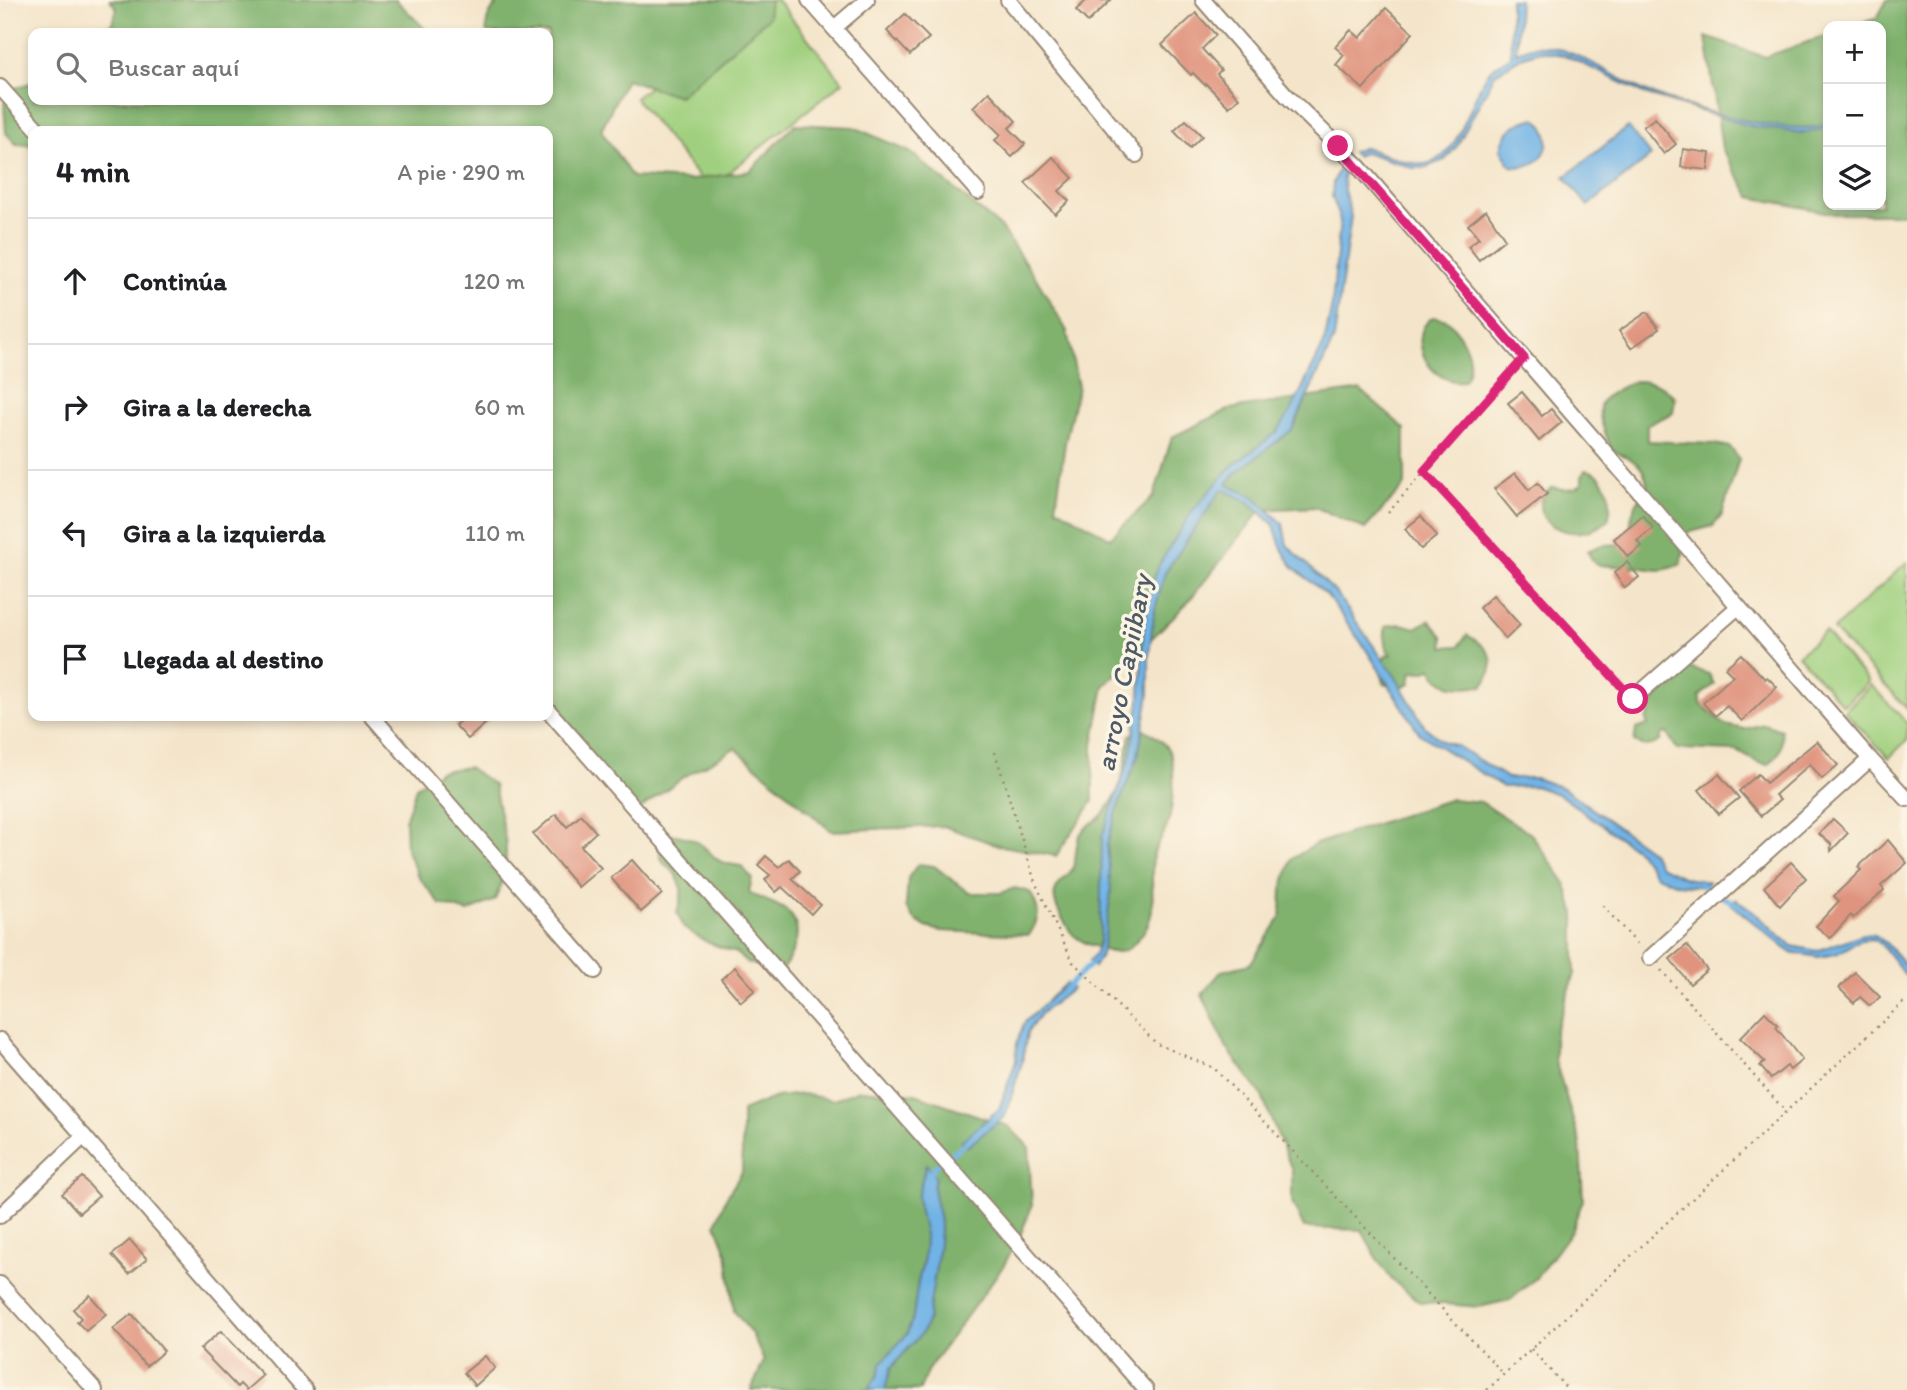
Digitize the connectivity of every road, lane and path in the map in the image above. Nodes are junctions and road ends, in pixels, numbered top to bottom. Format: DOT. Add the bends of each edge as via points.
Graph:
graph roads {
  1 [pos="809,0"];
  2 [pos="867,0"];
  3 [pos="1008,0"];
  4 [pos="1203,0"];
  5 [pos="834,28"];
  6 [pos="0,86"];
  7 [pos="35,126"];
  8 [pos="1136,155"];
  9 [pos="978,192"];
  10 [pos="1524,358"];
  11 [pos="1424,471"];
  12 [pos="1388,513"];
  13 [pos="1738,607"];
  14 [pos="1633,699"];
  15 [pos="553,716"];
  16 [pos="376,721"];
  17 [pos="995,752"];
  18 [pos="1870,759"];
  19 [pos="1907,799"];
  20 [pos="1603,906"];
  21 [pos="1650,958"];
  22 [pos="595,971"];
  23 [pos="1907,999"];
  24 [pos="0,1040"];
  25 [pos="1786,1112"];
  26 [pos="84,1136"];
  27 [pos="0,1216"];
  28 [pos="0,1284"];
  29 [pos="1531,1349"];
  30 [pos="1504,1374"];
  31 [pos="95,1390"];
  32 [pos="305,1390"];
  33 [pos="1146,1390"];
  34 [pos="1487,1390"];
  35 [pos="1568,1390"];
  1 -- 5 [label="street"];
  2 -- 5 [label="street"];
  3 -- 8 [label="street"];
  4 -- 10 [label="street" via="1286,95 1359,167"];
  5 -- 9 [label="street"];
  6 -- 7 [label="street"];
  10 -- 11 [label="path"];
  10 -- 13 [label="street"];
  11 -- 12 [label="path"];
  11 -- 14 [label="path"];
  13 -- 14 [label="street"];
  13 -- 18 [label="street"];
  15 -- 33 [label="street"];
  16 -- 22 [label="street"];
  17 -- 30 [label="path" via="1035,881 1078,968 1157,1044 1214,1068"];
  18 -- 19 [label="street"];
  18 -- 21 [label="street"];
  20 -- 21 [label="path"];
  21 -- 25 [label="path"];
  23 -- 25 [label="path"];
  24 -- 26 [label="street"];
  25 -- 29 [label="path"];
  26 -- 27 [label="street"];
  26 -- 32 [label="street"];
  28 -- 31 [label="street"];
  29 -- 30 [label="path"];
  29 -- 35 [label="path"];
  30 -- 34 [label="path"];
}
